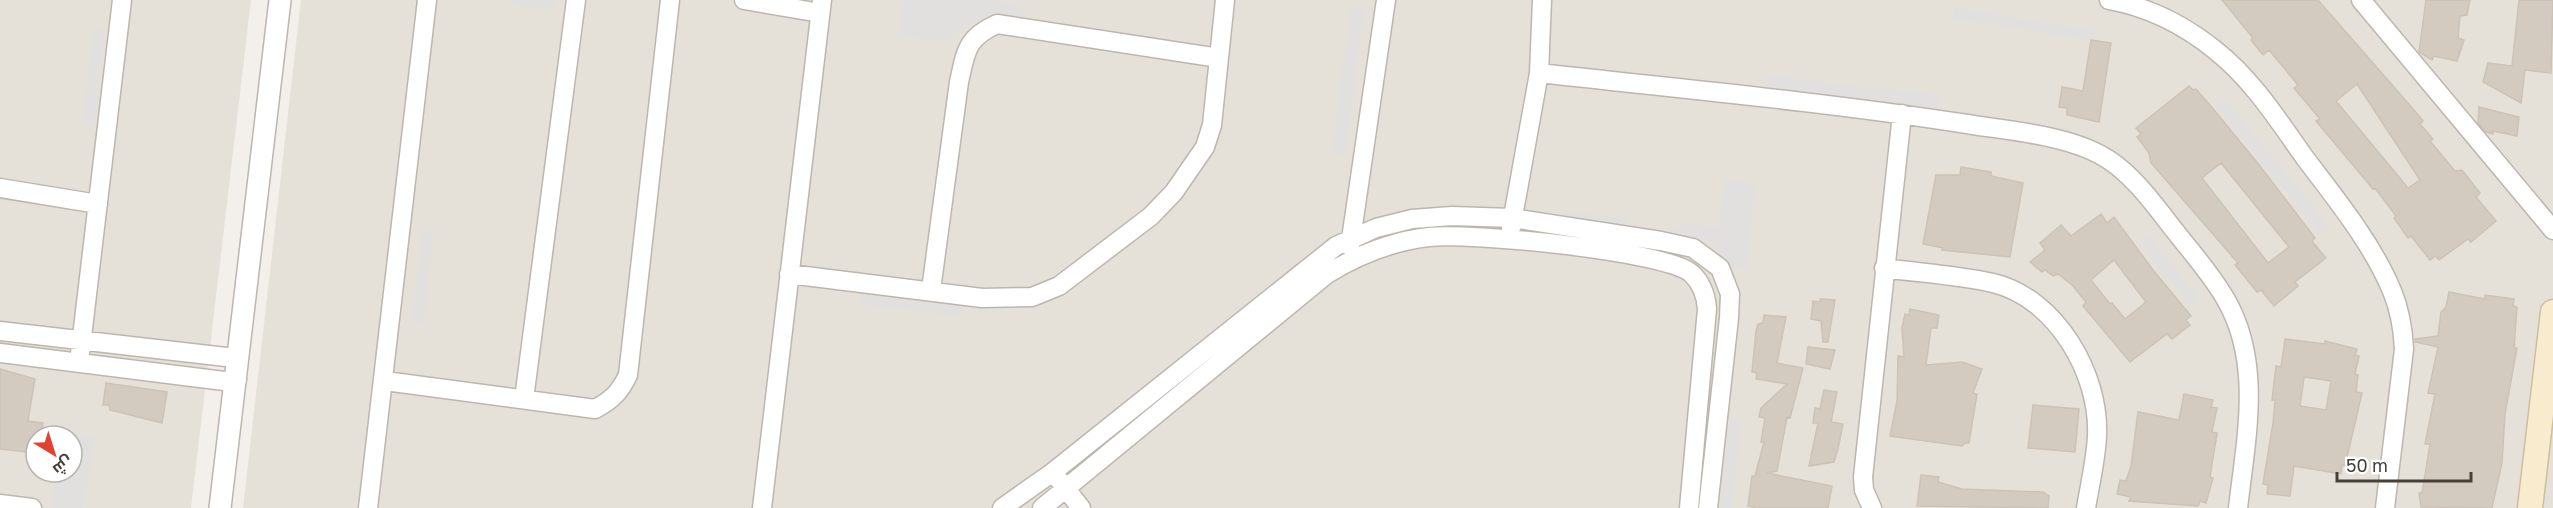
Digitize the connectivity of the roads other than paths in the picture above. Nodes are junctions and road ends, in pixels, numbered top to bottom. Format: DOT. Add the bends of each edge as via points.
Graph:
graph roads {
  1 [pos="122,0"];
  2 [pos="270,0"];
  3 [pos="280,0"];
  4 [pos="427,0"];
  5 [pos="576,0"];
  6 [pos="670,0"];
  7 [pos="744,0"];
  8 [pos="1226,0"];
  9 [pos="1386,0"];
  10 [pos="1542,0"];
  11 [pos="2109,0"];
  12 [pos="2361,0"];
  13 [pos="821,7"];
  14 [pos="1219,58"];
  15 [pos="1539,73"];
  16 [pos="1902,114"];
  17 [pos="0,188"];
  18 [pos="98,204"];
  19 [pos="1512,218"];
  20 [pos="2553,230"];
  21 [pos="1350,238"];
  22 [pos="1509,239"];
  23 [pos="1350,260"];
  24 [pos="1884,268"];
  25 [pos="789,274"];
  26 [pos="931,290"];
  27 [pos="2553,312"];
  28 [pos="0,331"];
  29 [pos="81,341"];
  30 [pos="0,353"];
  31 [pos="233,356"];
  32 [pos="79,362"];
  33 [pos="231,381"];
  34 [pos="385,381"];
  35 [pos="524,399"];
  36 [pos="1053,472"];
  37 [pos="1066,489"];
  38 [pos="0,504"];
  39 [pos="32,508"];
  40 [pos="218,508"];
  41 [pos="368,508"];
  42 [pos="762,508"];
  43 [pos="1002,508"];
  44 [pos="1042,508"];
  45 [pos="1081,508"];
  46 [pos="1689,508"];
  47 [pos="1708,508"];
  48 [pos="1872,508"];
  49 [pos="2086,508"];
  50 [pos="2238,508"];
  51 [pos="2385,508"];
  52 [pos="2530,508"];
  1 -- 18 [label="street"];
  2 -- 31 [label="street"];
  3 -- 31 [label="street"];
  4 -- 34 [label="street"];
  5 -- 35 [label="street"];
  6 -- 35 [label="street" via="628,375 611,400 596,409"];
  7 -- 13 [label="street"];
  8 -- 14 [label="street"];
  9 -- 21 [label="street"];
  10 -- 15 [label="street"];
  11 -- 51 [label="street" via="2150,11 2185,28 2217,51 2258,93 2378,263 2403,326 2404,349"];
  12 -- 20 [label="street"];
  13 -- 25 [label="street"];
  14 -- 26 [label="street" via="1212,125 1205,147 1174,192 1142,223 1059,286 1032,297 982,298"];
  14 -- 26 [label="street" via="997,24 977,33 965,56 959,82"];
  15 -- 16 [label="street"];
  15 -- 19 [label="street"];
  16 -- 24 [label="street"];
  16 -- 50 [label="street" via="2015,132 2086,149 2109,160 2158,210 2225,298 2242,339 2248,367 2249,414"];
  17 -- 18 [label="street"];
  18 -- 29 [label="street"];
  19 -- 21 [label="street" via="1412,219"];
  19 -- 22 [label="street"];
  19 -- 47 [label="street" via="1693,248 1720,268 1730,294 1729,318"];
  21 -- 23 [label="street"];
  21 -- 36 [label="street"];
  22 -- 23 [label="street" via="1429,237 1389,245"];
  22 -- 46 [label="street" via="1671,264 1691,273 1699,283 1706,294 1707,309"];
  23 -- 37 [label="street" via="1272,318"];
  24 -- 48 [label="street" via="1863,477"];
  24 -- 49 [label="street" via="1994,283 2035,304 2051,318 2083,368 2094,401 2097,435"];
  25 -- 26 [label="street"];
  25 -- 42 [label="street"];
  27 -- 52 [label="main road"];
  28 -- 29 [label="street"];
  29 -- 31 [label="street"];
  29 -- 32 [label="street"];
  30 -- 32 [label="street"];
  31 -- 33 [label="street"];
  32 -- 33 [label="street"];
  33 -- 40 [label="street"];
  34 -- 35 [label="street"];
  34 -- 41 [label="street"];
  36 -- 37 [label="street"];
  36 -- 43 [label="street"];
  37 -- 44 [label="street"];
  37 -- 45 [label="street"];
  38 -- 39 [label="street"];
}
